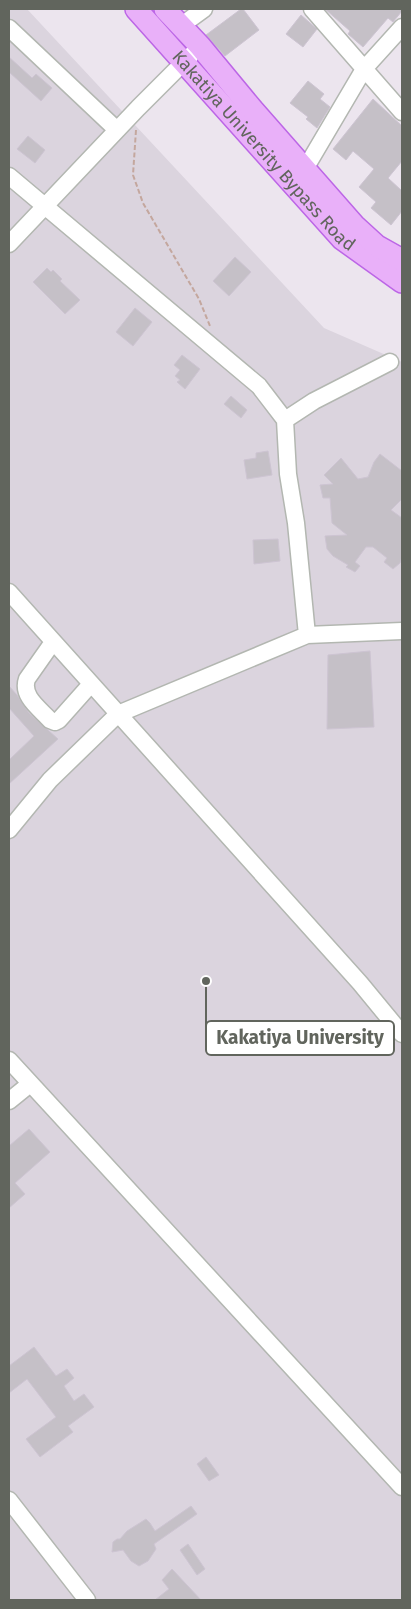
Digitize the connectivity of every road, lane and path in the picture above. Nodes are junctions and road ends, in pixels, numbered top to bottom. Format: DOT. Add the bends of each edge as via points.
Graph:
graph roads {
  1 [pos="136,9"];
  2 [pos="166,9"];
  3 [pos="204,9"];
  4 [pos="312,9"];
  5 [pos="182,26"];
  6 [pos="402,27"];
  7 [pos="9,28"];
  8 [pos="200,46"];
  9 [pos="184,63"];
  10 [pos="364,69"];
  11 [pos="138,108"];
  12 [pos="402,112"];
  13 [pos="117,130"];
  14 [pos="305,169"];
  15 [pos="9,176"];
  16 [pos="45,206"];
  17 [pos="9,244"];
  18 [pos="402,260"];
  19 [pos="402,282"];
  20 [pos="210,327"];
  21 [pos="390,362"];
  22 [pos="285,420"];
  23 [pos="10,596"];
  24 [pos="402,631"];
  25 [pos="307,635"];
  26 [pos="53,642"];
  27 [pos="91,684"];
  28 [pos="118,714"];
  29 [pos="9,830"];
  30 [pos="402,1034"];
  31 [pos="9,1060"];
  32 [pos="30,1084"];
  33 [pos="9,1101"];
  34 [pos="402,1487"];
  35 [pos="11,1506"];
  36 [pos="87,1600"];
  1 -- 9 [label="main road, Kakatiya University Bypass Road"];
  2 -- 5 [label="main road, Kakatiya University Bypass Road"];
  3 -- 5 [label="street"];
  4 -- 10 [label="street"];
  5 -- 8 [label="main road, Kakatiya University Bypass Road"];
  6 -- 10 [label="street"];
  7 -- 13 [label="street"];
  8 -- 9 [label="street"];
  8 -- 14 [label="main road, Kakatiya University Bypass Road"];
  9 -- 11 [label="street"];
  9 -- 19 [label="main road, Kakatiya University Bypass Road" via="342,239"];
  10 -- 12 [label="street"];
  10 -- 14 [label="street"];
  11 -- 13 [label="street"];
  11 -- 20 [label="path" via="134,174 143,203 199,299"];
  13 -- 16 [label="street"];
  14 -- 18 [label="main road, Kakatiya University Bypass Road" via="354,225 377,246"];
  15 -- 16 [label="street"];
  16 -- 17 [label="street"];
  16 -- 22 [label="street" via="259,386"];
  21 -- 22 [label="street" via="314,401"];
  22 -- 25 [label="street" via="288,474"];
  23 -- 26 [label="street"];
  24 -- 25 [label="street"];
  25 -- 28 [label="street"];
  26 -- 27 [label="street"];
  26 -- 27 [label="street" via="28,679 25,686 28,697 55,722"];
  27 -- 28 [label="street"];
  28 -- 29 [label="street" via="50,780"];
  28 -- 30 [label="street"];
  31 -- 32 [label="street"];
  32 -- 33 [label="street"];
  32 -- 34 [label="street"];
  35 -- 36 [label="street"];
}
